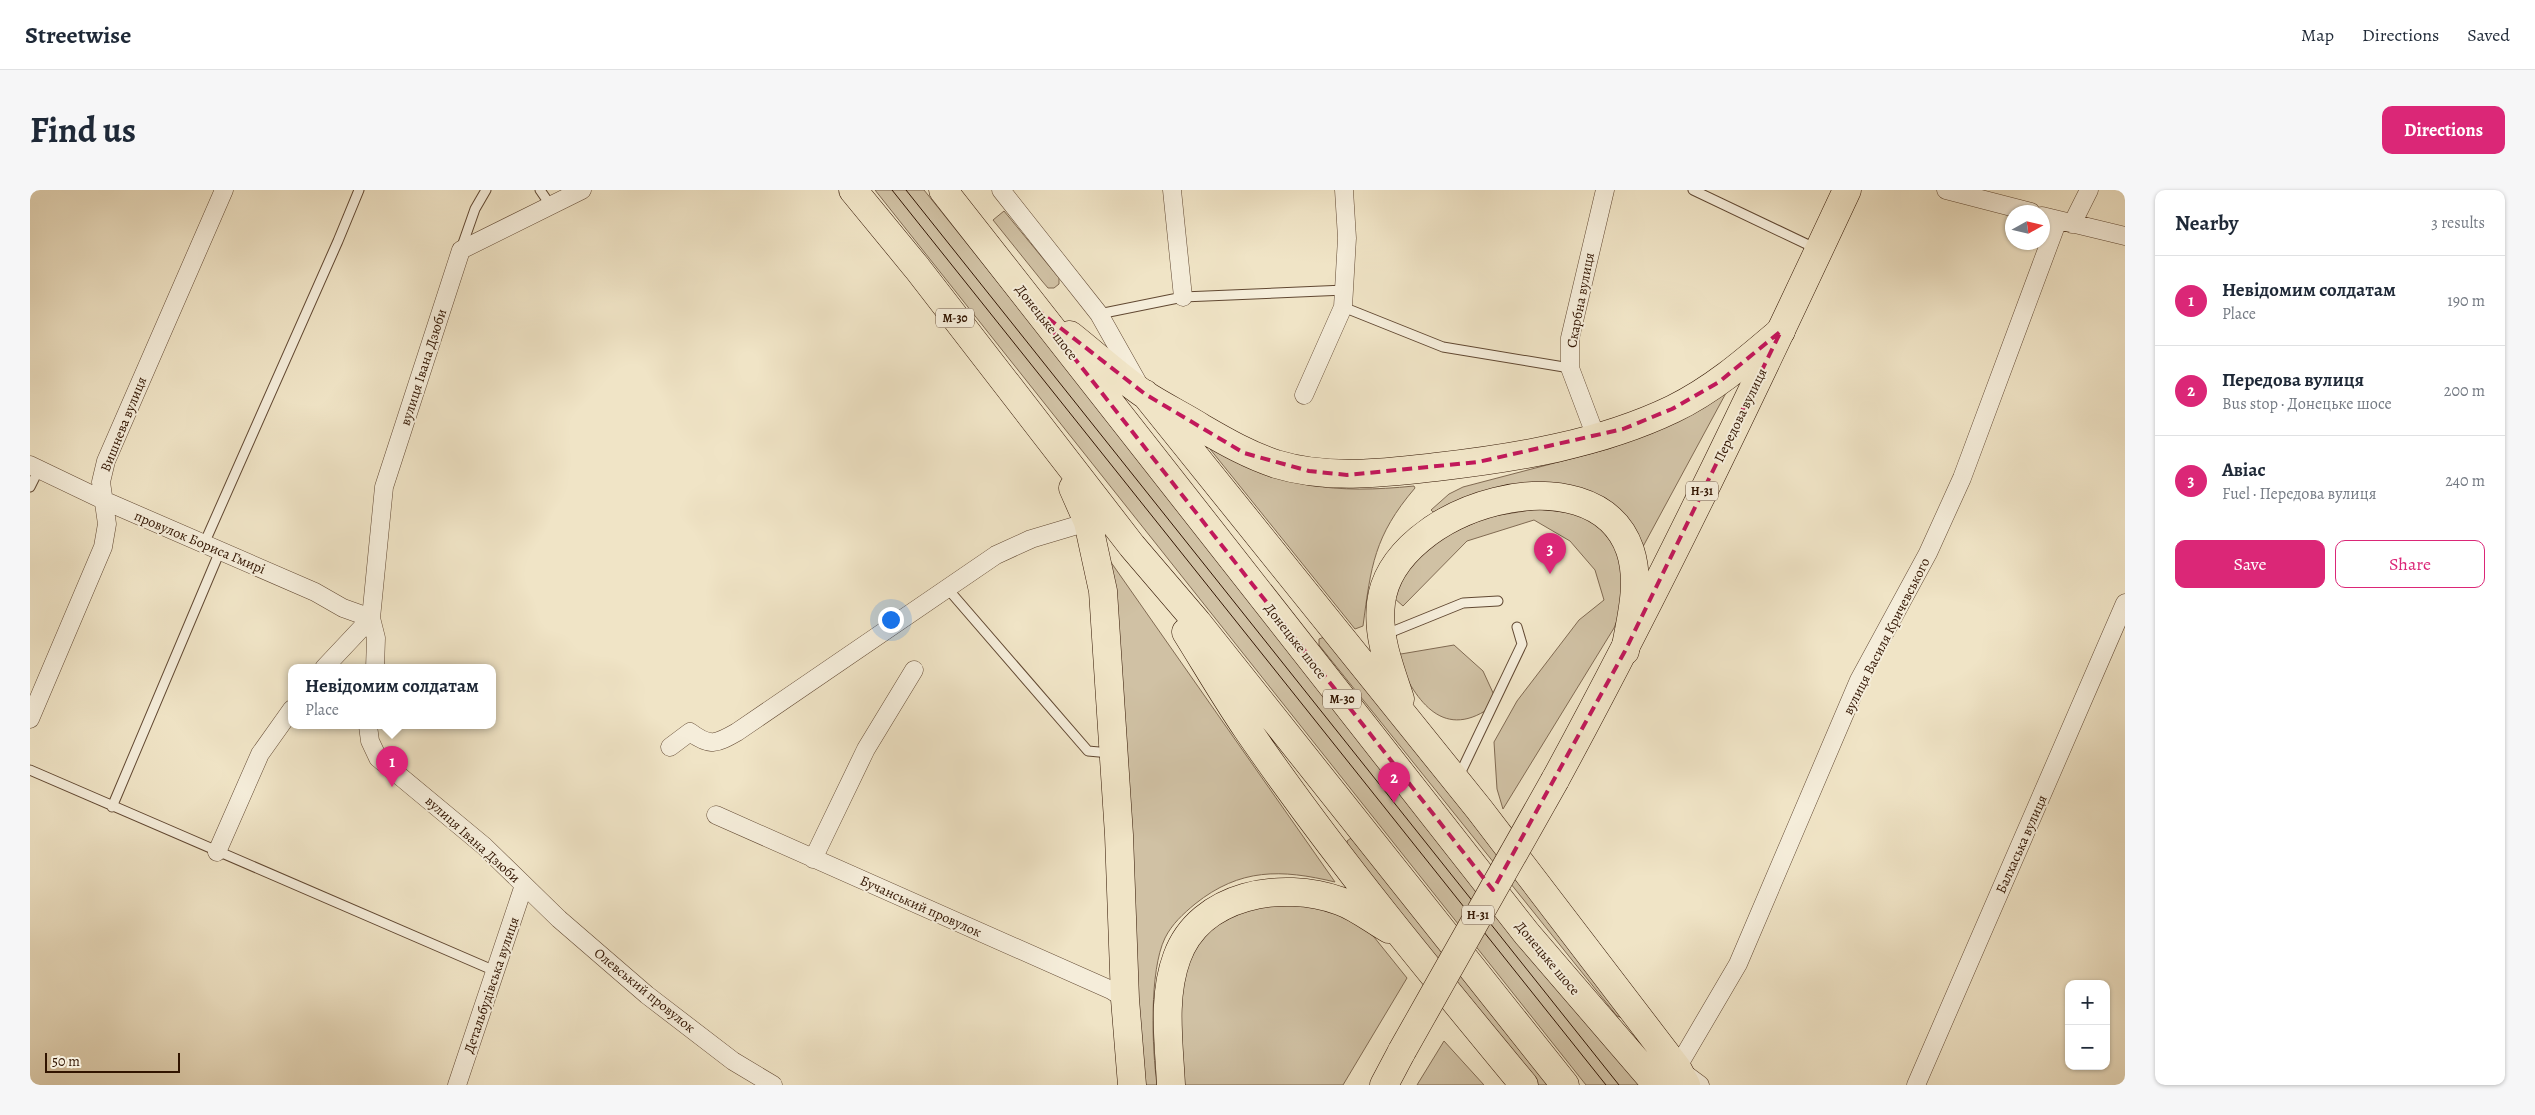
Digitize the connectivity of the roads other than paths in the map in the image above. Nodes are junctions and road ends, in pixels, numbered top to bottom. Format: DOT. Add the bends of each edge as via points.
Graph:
graph roads {
  1 [pos="224,190"];
  2 [pos="358,190"];
  3 [pos="486,190"];
  4 [pos="540,190"];
  5 [pos="582,190"];
  6 [pos="853,190"];
  7 [pos="943,190"];
  8 [pos="1001,190"];
  9 [pos="1172,190"];
  10 [pos="1344,190"];
  11 [pos="1605,190"];
  12 [pos="1693,190"];
  13 [pos="1847,190"];
  14 [pos="1946,190"];
  15 [pos="2089,190"];
  16 [pos="2005,205"];
  17 [pos="552,206"];
  18 [pos="2057,220"];
  19 [pos="2125,236"];
  20 [pos="461,250"];
  21 [pos="1819,250"];
  22 [pos="1183,297"];
  23 [pos="1344,298"];
  24 [pos="1035,308"];
  25 [pos="1099,314"];
  26 [pos="1781,331"];
  27 [pos="1570,368"];
  28 [pos="1144,394"];
  29 [pos="1304,395"];
  30 [pos="1596,437"];
  31 [pos="1055,448"];
  32 [pos="1188,448"];
  33 [pos="34,467"];
  34 [pos="30,486"];
  35 [pos="103,500"];
  36 [pos="1088,522"];
  37 [pos="1132,546"];
  38 [pos="212,547"];
  39 [pos="1250,582"];
  40 [pos="947,588"];
  41 [pos="1498,601"];
  42 [pos="2125,603"];
  43 [pos="371,618"];
  44 [pos="1517,627"];
  45 [pos="1381,636"];
  46 [pos="1625,651"];
  47 [pos="328,664"];
  48 [pos="375,664"];
  49 [pos="914,670"];
  50 [pos="288,715"];
  51 [pos="1405,715"];
  52 [pos="30,719"];
  53 [pos="368,729"];
  54 [pos="670,747"];
  55 [pos="1114,753"];
  56 [pos="30,770"];
  57 [pos="1457,781"];
  58 [pos="112,807"];
  59 [pos="716,816"];
  60 [pos="217,852"];
  61 [pos="813,859"];
  62 [pos="524,886"];
  63 [pos="1403,938"];
  64 [pos="495,971"];
  65 [pos="1116,996"];
  66 [pos="1673,1079"];
  67 [pos="458,1085"];
  68 [pos="773,1085"];
  69 [pos="1132,1085"];
  70 [pos="1171,1085"];
  71 [pos="1384,1085"];
  72 [pos="1524,1085"];
  73 [pos="1566,1085"];
  74 [pos="1700,1085"];
  75 [pos="1916,1085"];
  1 -- 35 [label="street, Вишнева вулиця" via="106,461 101,482"];
  2 -- 38 [label="lane"];
  3 -- 20 [label="lane" via="475,209"];
  4 -- 17 [label="lane"];
  5 -- 17 [label="street"];
  6 -- 31 [label="main road, М-30"];
  7 -- 24 [label="main road, Донецьке шосе / М-30"];
  8 -- 25 [label="street"];
  9 -- 22 [label="street"];
  10 -- 23 [label="street" via="1347,238"];
  11 -- 27 [label="street, Скарбна вулиця" via="1570,338"];
  12 -- 21 [label="lane"];
  13 -- 21 [label="main road, Передова вулиця / Н-31"];
  14 -- 16 [label="street"];
  15 -- 18 [label="street, вулиця Василя Кричевського"];
  17 -- 20 [label="street"];
  18 -- 19 [label="street"];
  18 -- 66 [label="street, вулиця Василя Кричевського" via="1962,478 1928,553 1859,680 1738,964"];
  20 -- 43 [label="street, вулиця Івана Дзюби" via="384,487"];
  21 -- 26 [label="main road, Передова вулиця / Н-31"];
  22 -- 23 [label="lane"];
  22 -- 25 [label="lane"];
  23 -- 27 [label="lane" via="1442,347"];
  23 -- 29 [label="street"];
  24 -- 28 [label="main road"];
  24 -- 39 [label="main road, Донецьке шосе / М-30"];
  25 -- 28 [label="street"];
  26 -- 30 [label="main road" via="1730,374 1692,398 1646,420"];
  26 -- 46 [label="main road, Передова вулиця / Н-31"];
  27 -- 30 [label="street, Скарбна вулиця"];
  28 -- 30 [label="main road" via="1244,453 1310,471 1385,473 1478,462"];
  28 -- 32 [label="main road"];
  31 -- 36 [label="main road"];
  31 -- 37 [label="main road, М-30"];
  32 -- 39 [label="main road"];
  32 -- 51 [label="main road"];
  33 -- 34 [label="lane"];
  33 -- 35 [label="street, провулок Бориса Гмирі"];
  35 -- 38 [label="street, провулок Бориса Гмирі"];
  35 -- 52 [label="street, Вишнева вулиця" via="106,524 103,547"];
  36 -- 40 [label="street" via="1031,538 996,555"];
  36 -- 55 [label="main road" via="1103,591"];
  37 -- 63 [label="main road" via="1246,728"];
  37 -- 73 [label="main road, М-30" via="1197,622"];
  38 -- 43 [label="street, провулок Бориса Гмирі"];
  38 -- 58 [label="lane"];
  39 -- 66 [label="main road, Донецьке шосе / М-30" via="1527,934"];
  40 -- 54 [label="street" via="737,732 717,743 703,741 690,732"];
  40 -- 55 [label="lane" via="1088,751"];
  41 -- 45 [label="lane" via="1463,603"];
  42 -- 75 [label="street, Балхаська вулиця"];
  43 -- 47 [label="street"];
  43 -- 48 [label="street, вулиця Івана Дзюби" via="376,638"];
  44 -- 57 [label="lane" via="1522,644"];
  45 -- 46 [label="main road" via="1381,601 1389,578 1399,559 1423,534 1466,510 1544,496 1574,501 1601,513 1611,520 1630,549 1635,592"];
  45 -- 51 [label="main road"];
  46 -- 71 [label="main road, Передова вулиця / Н-31, bridge"];
  49 -- 61 [label="street" via="866,750"];
  50 -- 60 [label="street" via="260,754"];
  51 -- 57 [label="main road"];
  53 -- 62 [label="street, вулиця Івана Дзюби" via="378,758 484,846"];
  55 -- 65 [label="main road"];
  56 -- 58 [label="lane"];
  57 -- 66 [label="main road"];
  58 -- 60 [label="lane"];
  59 -- 61 [label="street, Бучанський провулок"];
  60 -- 64 [label="lane"];
  61 -- 65 [label="street, Бучанський провулок"];
  62 -- 64 [label="street, Детальбудівська вулиця"];
  62 -- 68 [label="street, Олевський провулок" via="647,995 733,1061"];
  63 -- 70 [label="main road" via="1340,901 1293,892 1252,895 1210,914 1185,939 1173,973 1168,1020"];
  63 -- 72 [label="main road"];
  64 -- 67 [label="street, Детальбудівська вулиця"];
  65 -- 69 [label="main road"];
  66 -- 74 [label="street, Донецьке шосе"];
}
